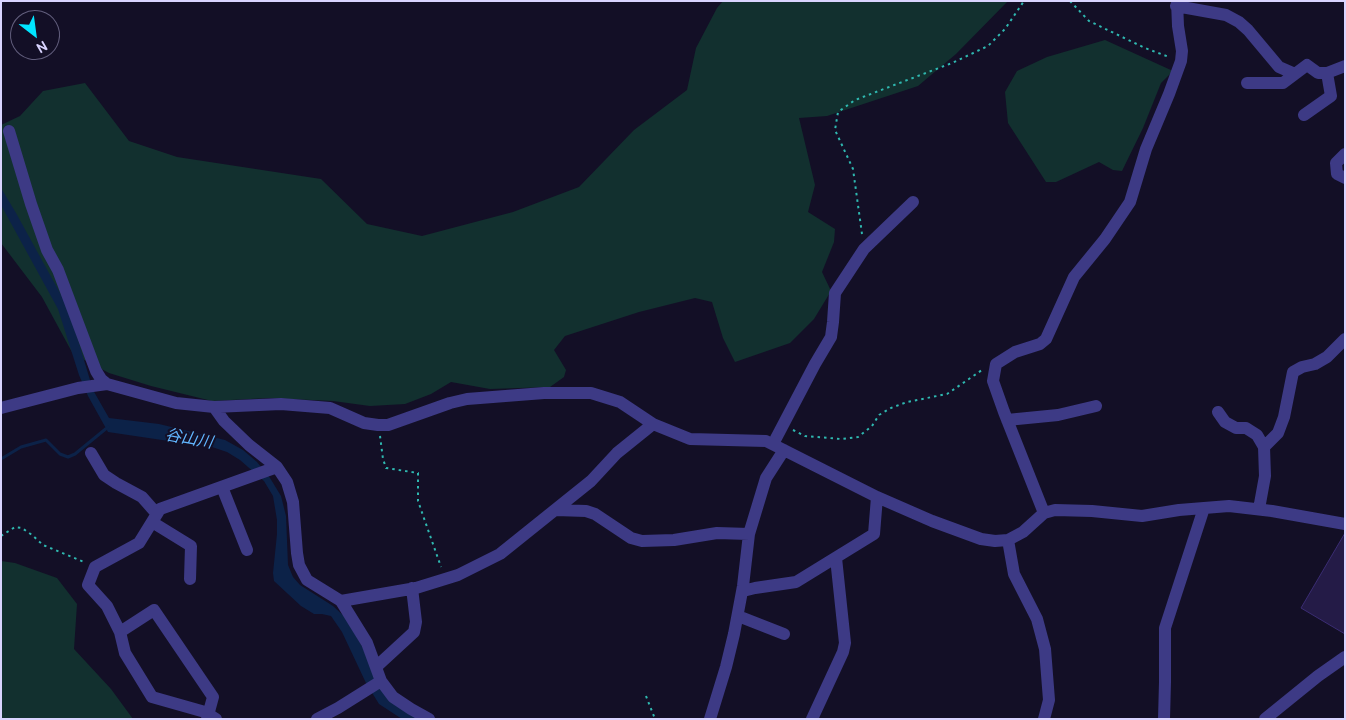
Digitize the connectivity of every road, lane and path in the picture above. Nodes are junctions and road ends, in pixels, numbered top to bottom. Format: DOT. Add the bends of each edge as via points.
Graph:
graph roads {
  1 [pos="1024,1"];
  2 [pos="1070,1"];
  3 [pos="1176,4"];
  4 [pos="1181,61"];
  5 [pos="1345,66"];
  6 [pos="1327,73"];
  7 [pos="1295,74"];
  8 [pos="1247,82"];
  9 [pos="1304,114"];
  10 [pos="9,131"];
  11 [pos="1345,154"];
  12 [pos="1345,178"];
  13 [pos="913,202"];
  14 [pos="864,249"];
  15 [pos="1345,339"];
  16 [pos="996,364"];
  17 [pos="100,385"];
  18 [pos="1096,406"];
  19 [pos="214,407"];
  20 [pos="1,408"];
  21 [pos="1218,412"];
  22 [pos="1007,420"];
  23 [pos="653,424"];
  24 [pos="378,425"];
  25 [pos="783,425"];
  26 [pos="778,447"];
  27 [pos="1264,447"];
  28 [pos="90,453"];
  29 [pos="277,467"];
  30 [pos="222,487"];
  31 [pos="877,497"];
  32 [pos="1204,508"];
  33 [pos="1259,509"];
  34 [pos="556,510"];
  35 [pos="1044,513"];
  36 [pos="155,518"];
  37 [pos="1345,524"];
  38 [pos="749,534"];
  39 [pos="1,536"];
  40 [pos="1008,540"];
  41 [pos="247,550"];
  42 [pos="836,558"];
  43 [pos="95,567"];
  44 [pos="190,579"];
  45 [pos="445,579"];
  46 [pos="412,588"];
  47 [pos="743,591"];
  48 [pos="341,601"];
  49 [pos="738,616"];
  50 [pos="120,632"];
  51 [pos="784,634"];
  52 [pos="1345,657"];
  53 [pos="376,666"];
  54 [pos="381,681"];
  55 [pos="646,696"];
  56 [pos="211,717"];
  57 [pos="317,719"];
  58 [pos="429,719"];
  59 [pos="655,719"];
  60 [pos="710,719"];
  61 [pos="812,719"];
  62 [pos="1044,719"];
  63 [pos="1164,719"];
  64 [pos="1265,719"];
  1 -- 14 [label="path" via="1005,29 988,46 855,100 838,112 835,130 853,169"];
  2 -- 4 [label="path" via="1088,21"];
  3 -- 4 [label="street"];
  3 -- 7 [label="street" via="1226,15 1239,22 1279,67"];
  4 -- 16 [label="street" via="1146,149 1130,202 1074,277 1046,339"];
  5 -- 6 [label="street"];
  6 -- 7 [label="street" via="1318,73 1307,66"];
  6 -- 9 [label="street" via="1331,96"];
  7 -- 8 [label="street" via="1283,83"];
  10 -- 17 [label="street" via="30,204 101,379"];
  11 -- 12 [label="street" via="1336,163 1337,174"];
  13 -- 14 [label="street"];
  14 -- 25 [label="street" via="835,293 831,337"];
  15 -- 27 [label="street" via="1315,364 1293,372 1278,433"];
  16 -- 22 [label="street" via="993,381"];
  16 -- 25 [label="path" via="980,371 948,394 891,408 858,438 805,436"];
  17 -- 19 [label="street" via="176,403"];
  17 -- 20 [label="street"];
  18 -- 22 [label="street" via="1058,415"];
  19 -- 24 [label="street" via="281,404 330,408 364,423"];
  19 -- 29 [label="street" via="249,445"];
  21 -- 27 [label="street" via="1225,422 1236,428 1246,428 1257,436"];
  22 -- 35 [label="street"];
  23 -- 24 [label="street" via="620,402 591,393 544,393 467,399 388,425"];
  23 -- 26 [label="street" via="690,439 766,441"];
  23 -- 34 [label="street"];
  24 -- 45 [label="path" via="386,468 418,473 418,501"];
  25 -- 26 [label="street"];
  26 -- 31 [label="street"];
  26 -- 38 [label="street"];
  27 -- 33 [label="street" via="1265,476"];
  28 -- 36 [label="street" via="104,474 142,497"];
  29 -- 30 [label="street"];
  29 -- 48 [label="street" via="287,482 293,502 297,553 307,580"];
  30 -- 36 [label="street" via="160,509"];
  30 -- 41 [label="street"];
  31 -- 40 [label="street" via="981,539"];
  31 -- 42 [label="street" via="874,534"];
  32 -- 33 [label="street"];
  32 -- 35 [label="street" via="1142,516 1092,511 1055,510"];
  32 -- 63 [label="street" via="1165,628"];
  33 -- 37 [label="street"];
  34 -- 38 [label="street" via="595,514 631,538 642,541 717,533"];
  34 -- 45 [label="street" via="500,554"];
  35 -- 40 [label="street" via="1023,532"];
  36 -- 43 [label="street" via="140,544"];
  36 -- 44 [label="street" via="191,546"];
  38 -- 47 [label="street"];
  39 -- 43 [label="path" via="16,527 22,528 43,545"];
  40 -- 62 [label="street" via="1014,574 1037,619 1045,649 1049,700"];
  42 -- 47 [label="street" via="796,582"];
  42 -- 61 [label="street" via="845,642"];
  43 -- 50 [label="street" via="88,585 106,606"];
  45 -- 46 [label="street"];
  46 -- 48 [label="street"];
  46 -- 53 [label="street" via="414,632"];
  47 -- 49 [label="street"];
  48 -- 53 [label="street" via="367,643"];
  49 -- 51 [label="street"];
  49 -- 60 [label="street"];
  50 -- 56 [label="street" via="126,653 152,697 205,712"];
  50 -- 56 [label="street" via="154,610 213,697"];
  52 -- 64 [label="street"];
  53 -- 54 [label="street"];
  54 -- 57 [label="street"];
  54 -- 58 [label="street" via="393,697"];
  55 -- 59 [label="path"];
}
